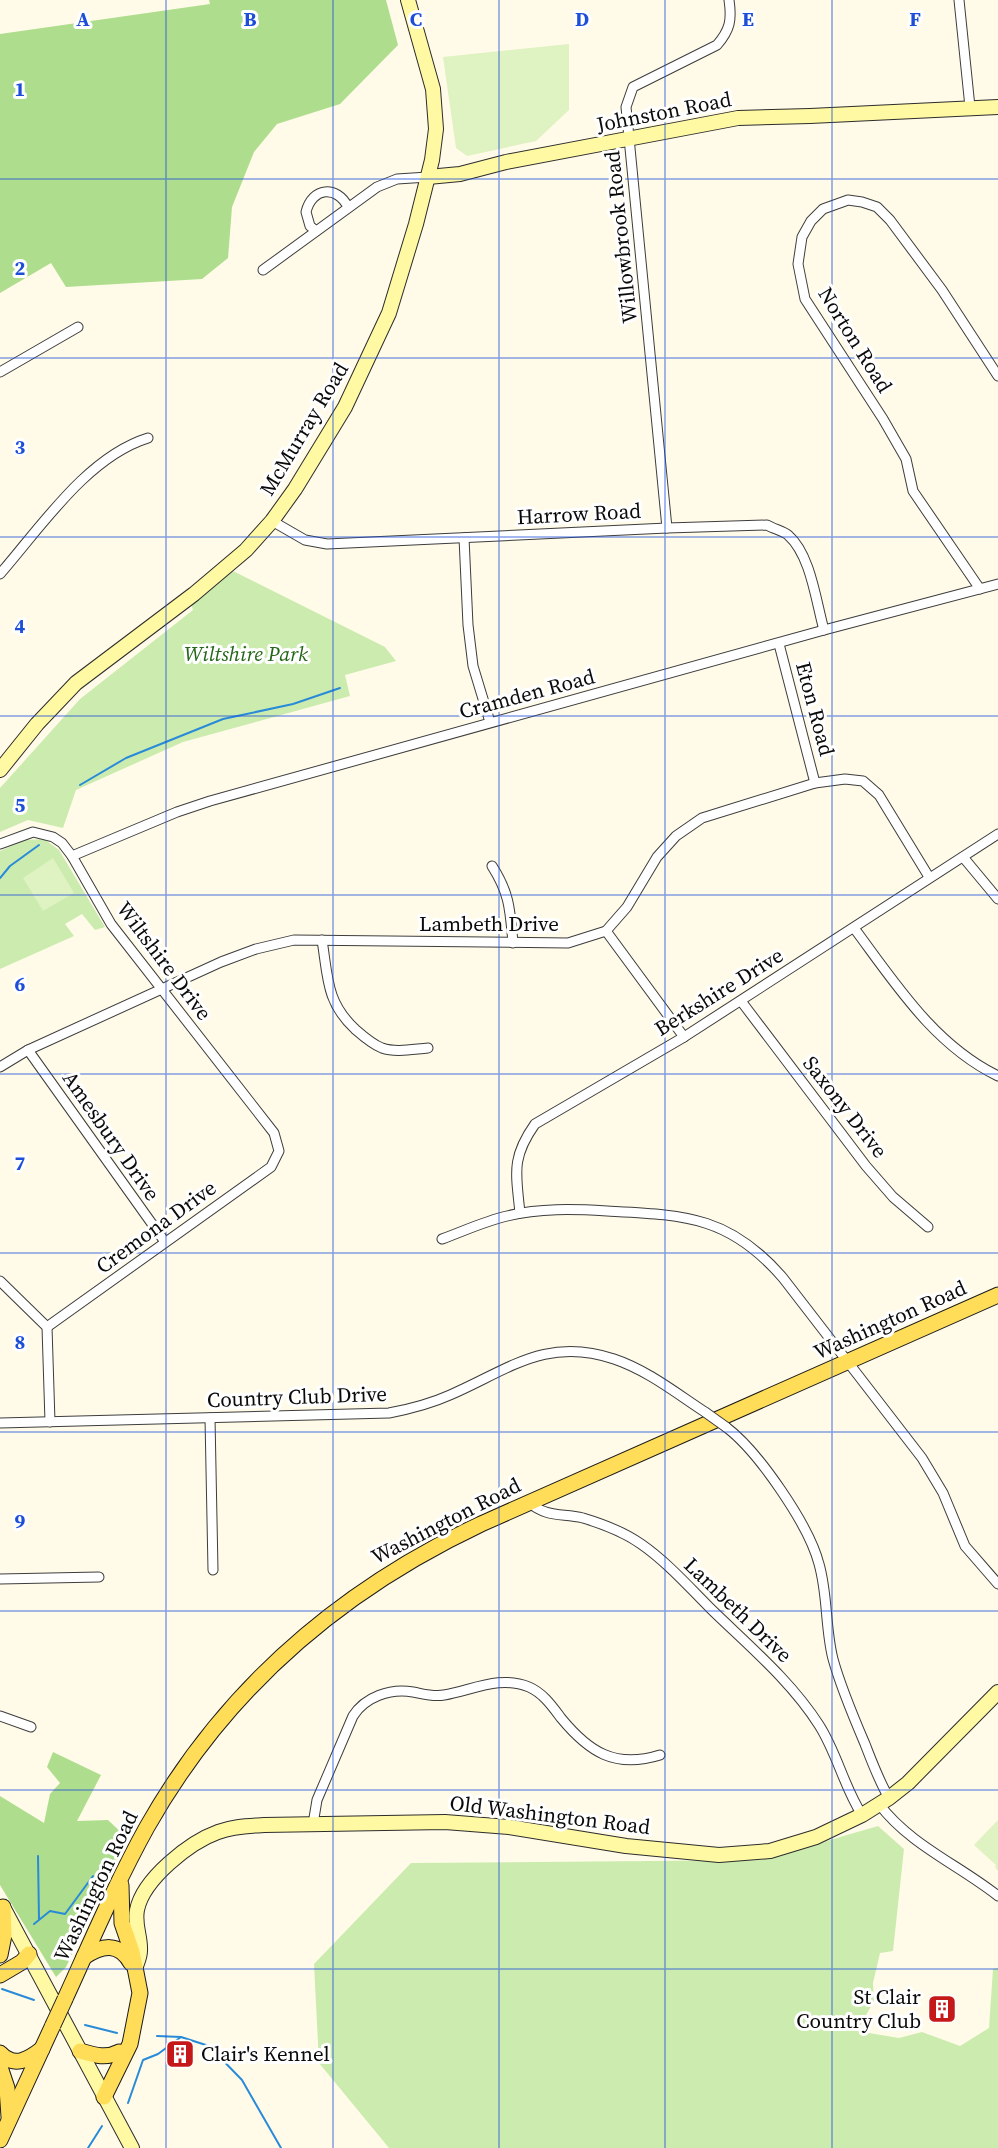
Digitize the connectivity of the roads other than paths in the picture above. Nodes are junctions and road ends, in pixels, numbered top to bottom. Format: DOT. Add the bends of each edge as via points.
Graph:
graph roads {
  1 [pos="408,0"];
  2 [pos="729,0"];
  3 [pos="959,0"];
  4 [pos="970,107"];
  5 [pos="998,107"];
  6 [pos="630,140"];
  7 [pos="428,177"];
  8 [pos="348,207"];
  9 [pos="316,231"];
  10 [pos="263,270"];
  11 [pos="78,327"];
  12 [pos="0,372"];
  13 [pos="998,376"];
  14 [pos="148,438"];
  15 [pos="272,521"];
  16 [pos="667,528"];
  17 [pos="464,538"];
  18 [pos="0,574"];
  19 [pos="998,584"];
  20 [pos="980,589"];
  21 [pos="824,630"];
  22 [pos="779,644"];
  23 [pos="490,722"];
  24 [pos="0,770"];
  25 [pos="815,783"];
  26 [pos="998,834"];
  27 [pos="0,844"];
  28 [pos="72,856"];
  29 [pos="963,856"];
  30 [pos="492,866"];
  31 [pos="929,877"];
  32 [pos="998,900"];
  33 [pos="854,928"];
  34 [pos="606,931"];
  35 [pos="322,940"];
  36 [pos="513,943"];
  37 [pos="162,989"];
  38 [pos="741,1001"];
  39 [pos="684,1037"];
  40 [pos="428,1048"];
  41 [pos="28,1050"];
  42 [pos="0,1066"];
  43 [pos="998,1076"];
  44 [pos="279,1151"];
  45 [pos="520,1213"];
  46 [pos="928,1227"];
  47 [pos="442,1239"];
  48 [pos="165,1242"];
  49 [pos="0,1281"];
  50 [pos="998,1295"];
  51 [pos="47,1327"];
  52 [pos="848,1361"];
  53 [pos="210,1418"];
  54 [pos="50,1422"];
  55 [pos="0,1423"];
  56 [pos="528,1502"];
  57 [pos="213,1570"];
  58 [pos="99,1577"];
  59 [pos="0,1579"];
  60 [pos="998,1584"];
  61 [pos="998,1692"];
  62 [pos="0,1716"];
  63 [pos="31,1727"];
  64 [pos="660,1755"];
  65 [pos="884,1801"];
  66 [pos="862,1815"];
  67 [pos="313,1824"];
  68 [pos="121,1878"];
  69 [pos="998,1896"];
  70 [pos="1,1904"];
  71 [pos="29,1954"];
  72 [pos="0,1955"];
  73 [pos="84,1958"];
  74 [pos="0,1963"];
  75 [pos="135,1969"];
  76 [pos="0,1975"];
  77 [pos="130,2034"];
  78 [pos="42,2049"];
  79 [pos="80,2051"];
  80 [pos="119,2052"];
  81 [pos="0,2053"];
  82 [pos="0,2067"];
  83 [pos="104,2097"];
  84 [pos="9,2120"];
  85 [pos="0,2140"];
  86 [pos="132,2148"];
  1 -- 7 [label="street, McMurray Road" via="434,95 436,129"];
  2 -- 6 [label="street, Willowbrook Road" via="730,22 717,45 633,87 626,107"];
  3 -- 4 [label="street"];
  4 -- 5 [label="street, Johnston Road"];
  4 -- 6 [label="street, Johnston Road" via="738,118"];
  6 -- 7 [label="street, Johnston Road"];
  6 -- 16 [label="street, Willowbrook Road"];
  7 -- 8 [label="street, Johnston Road" via="386,182"];
  7 -- 15 [label="street, McMurray Road" via="381,334 330,432"];
  8 -- 9 [label="street, Johnston Road"];
  8 -- 9 [label="street" via="333,192 318,194 306,212"];
  9 -- 10 [label="street, Johnston Road"];
  11 -- 12 [label="street"];
  13 -- 20 [label="street, Norton Road" via="912,247 877,207 848,200 823,209 811,221 802,237 798,264 806,299 906,459 913,491"];
  14 -- 18 [label="street" via="129,444 82,478"];
  15 -- 17 [label="street, Harrow Road" via="305,540 327,544"];
  15 -- 24 [label="street, McMurray Road" via="231,564 76,683"];
  16 -- 17 [label="street, Harrow Road"];
  16 -- 21 [label="street, Harrow Road" via="767,525 786,533 805,561"];
  17 -- 23 [label="street" via="473,666"];
  19 -- 20 [label="street, Cramden Road"];
  20 -- 21 [label="street, Cramden Road"];
  21 -- 22 [label="street, Cramden Road"];
  22 -- 23 [label="street, Cramden Road"];
  22 -- 25 [label="street, Eton Road"];
  23 -- 28 [label="street, Cramden Road" via="210,801"];
  25 -- 31 [label="street" via="863,781 879,795"];
  25 -- 34 [label="street" via="702,818 676,836"];
  26 -- 29 [label="street, Berkshire Drive"];
  27 -- 28 [label="street, Wiltshire Drive" via="33,832 62,843"];
  28 -- 37 [label="street, Wiltshire Drive" via="111,924"];
  29 -- 31 [label="street, Berkshire Drive"];
  29 -- 32 [label="street"];
  30 -- 36 [label="street" via="509,900"];
  31 -- 33 [label="street, Berkshire Drive"];
  33 -- 38 [label="street, Berkshire Drive"];
  33 -- 43 [label="street" via="945,1041"];
  34 -- 36 [label="street, Lambeth Drive" via="568,943"];
  34 -- 39 [label="street"];
  35 -- 36 [label="street, Lambeth Drive"];
  35 -- 37 [label="street, Lambeth Drive" via="294,940 256,949"];
  35 -- 40 [label="street" via="330,993 342,1016 382,1048"];
  37 -- 41 [label="street, Lambeth Drive"];
  37 -- 44 [label="street, Wiltshire Drive" via="274,1133"];
  38 -- 39 [label="street, Berkshire Drive"];
  38 -- 46 [label="street, Saxony Drive" via="873,1173 893,1197"];
  39 -- 45 [label="street, Berkshire Drive" via="535,1124 518,1156"];
  41 -- 42 [label="street, Lambeth Drive"];
  41 -- 48 [label="street, Amesbury Drive"];
  44 -- 48 [label="street, Cremona Drive" via="271,1167"];
  45 -- 47 [label="street"];
  45 -- 52 [label="street" via="566,1209 667,1214 725,1231 745,1242 774,1268"];
  48 -- 51 [label="street, Cremona Drive"];
  49 -- 51 [label="street"];
  50 -- 52 [label="main road, Washington Road"];
  51 -- 54 [label="street"];
  52 -- 56 [label="main road, Washington Road"];
  52 -- 60 [label="street" via="930,1470 965,1546"];
  53 -- 54 [label="street, Country Club Drive"];
  53 -- 57 [label="street"];
  53 -- 65 [label="street, Country Club Drive, bridge" via="389,1413 450,1395 523,1360 551,1353 598,1354 630,1365 742,1440 766,1468 807,1535 824,1585 832,1657"];
  54 -- 55 [label="street, Country Club Drive"];
  56 -- 66 [label="street, Lambeth Drive" via="545,1513 584,1519 625,1534 669,1567 804,1703 828,1740"];
  56 -- 68 [label="main road, Washington Road" via="411,1559 344,1603 290,1648 248,1690 190,1761 147,1826"];
  58 -- 59 [label="street"];
  61 -- 65 [label="street, Old Washington Road" via="908,1783"];
  62 -- 63 [label="street"];
  64 -- 67 [label="street" via="632,1761 598,1753 584,1744 544,1697 520,1684 486,1684 441,1695 392,1692 372,1698 353,1716 318,1800"];
  65 -- 66 [label="street, Old Washington Road"];
  65 -- 69 [label="street, Country Club Drive" via="890,1819"];
  66 -- 67 [label="street, Old Washington Road" via="816,1837 770,1851 719,1855 477,1824"];
  67 -- 75 [label="street, Old Washington Road" via="225,1829 175,1859 151,1881 140,1901 136,1924 140,1951"];
  68 -- 73 [label="main road, Washington Road"];
  68 -- 75 [label="main road" via="122,1923"];
  70 -- 71 [label="street"];
  70 -- 72 [label="main road" via="4,1935"];
  71 -- 74 [label="main road" via="18,1954"];
  71 -- 76 [label="main road"];
  71 -- 79 [label="street"];
  73 -- 75 [label="main road" via="102,1948 115,1948 123,1952"];
  73 -- 78 [label="main road, Washington Road, bridge"];
  75 -- 77 [label="main road" via="140,1993"];
  77 -- 80 [label="main road"];
  77 -- 83 [label="main road" via="130,2044"];
  78 -- 81 [label="main road" via="17,2062"];
  78 -- 84 [label="main road, Washington Road"];
  79 -- 80 [label="main road" via="103,2056"];
  79 -- 83 [label="street"];
  80 -- 83 [label="main road"];
  82 -- 84 [label="main road" via="7,2088"];
  83 -- 86 [label="street"];
  84 -- 85 [label="main road, Washington Road"];
}
